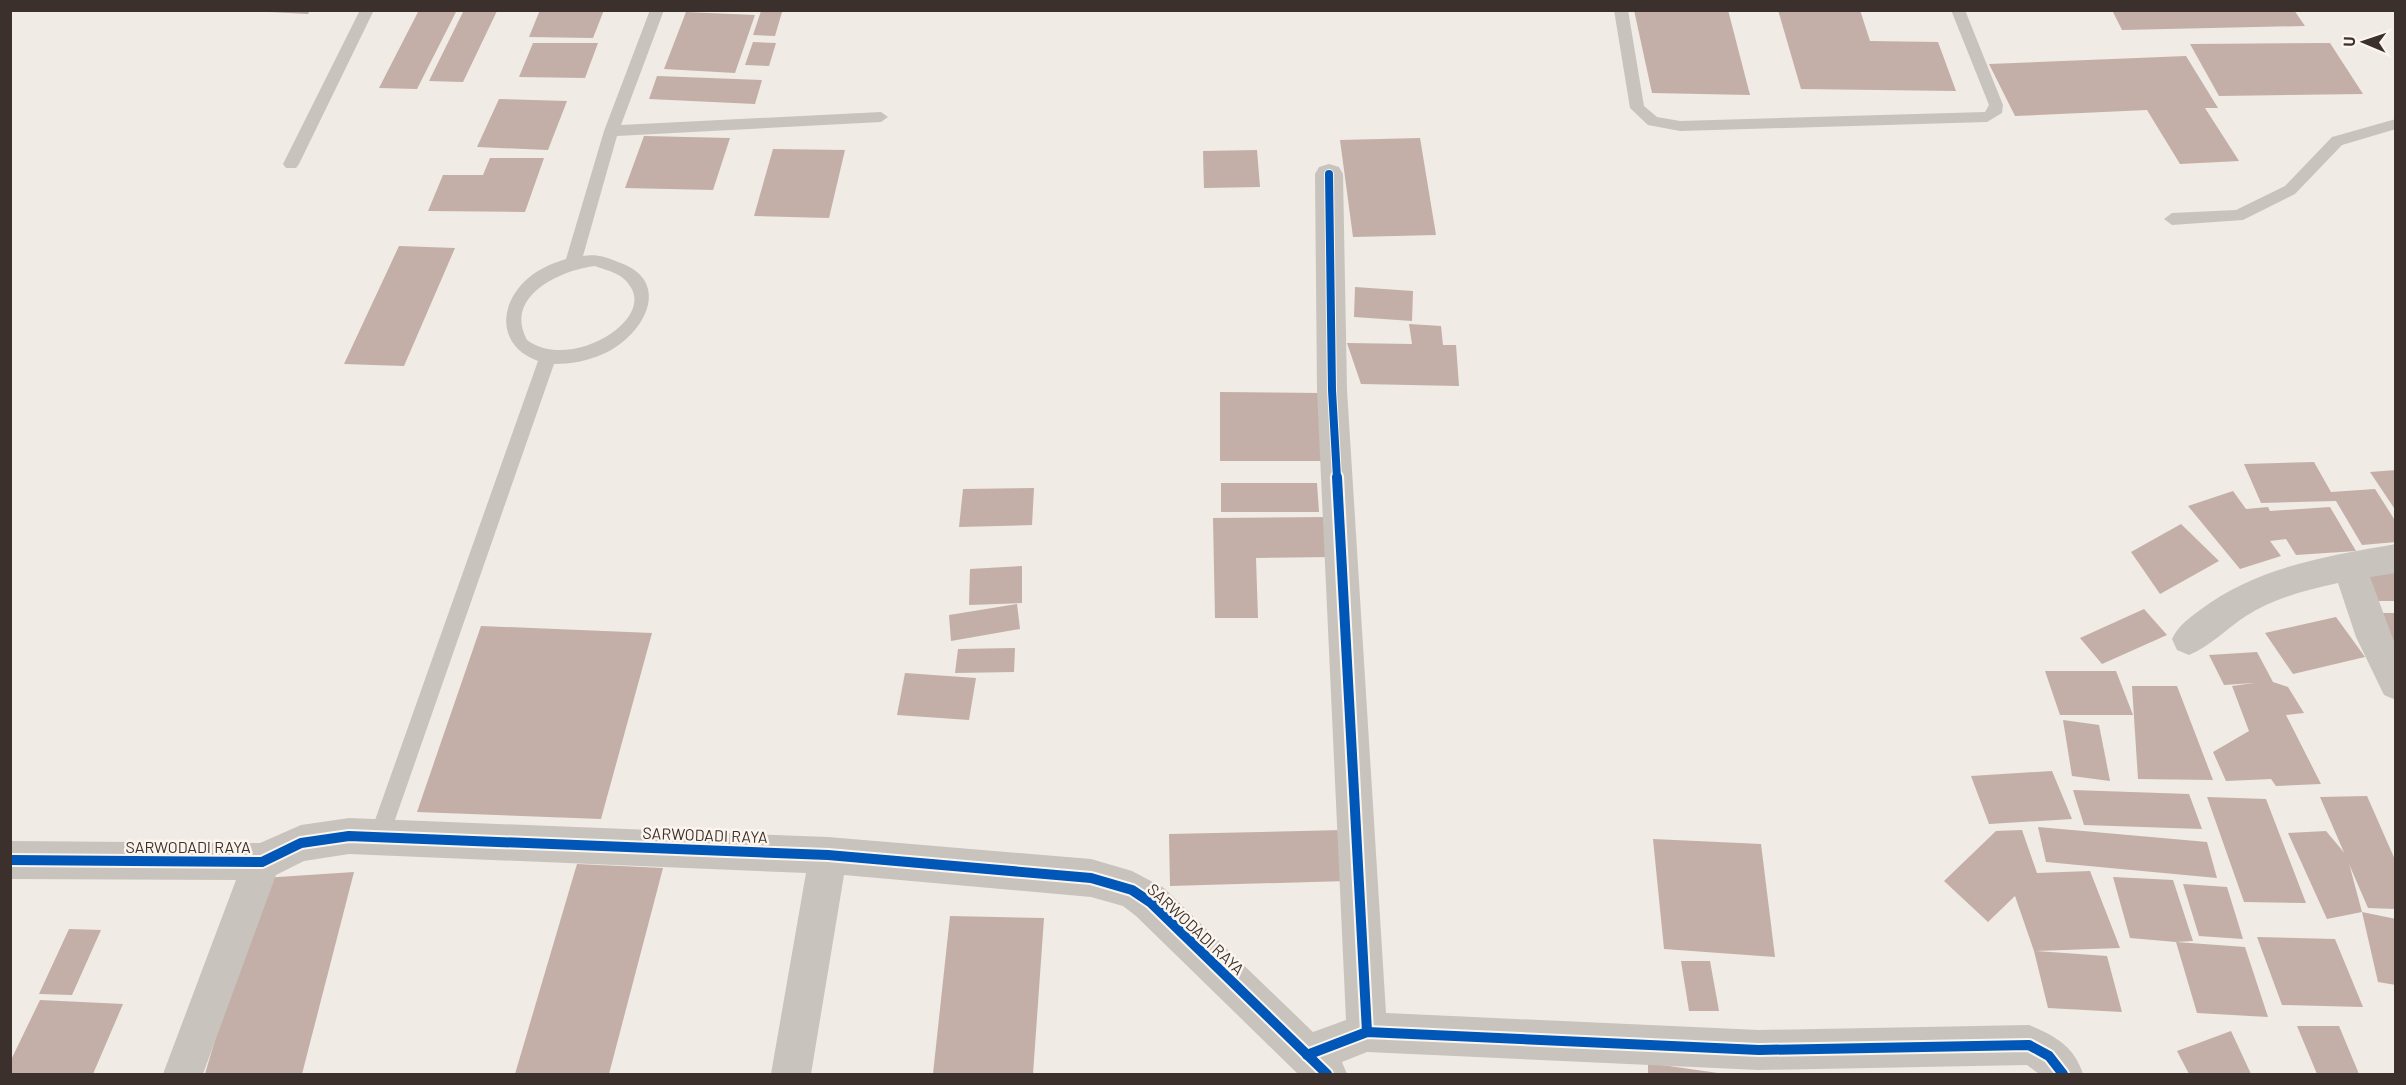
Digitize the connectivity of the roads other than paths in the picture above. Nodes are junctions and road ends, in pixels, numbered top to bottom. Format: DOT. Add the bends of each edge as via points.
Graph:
graph roads {
  1 [pos="367,10"];
  2 [pos="657,10"];
  3 [pos="1621,10"];
  4 [pos="1958,10"];
  5 [pos="881,117"];
  6 [pos="2396,124"];
  7 [pos="611,131"];
  8 [pos="291,164"];
  9 [pos="1329,174"];
  10 [pos="2172,219"];
  11 [pos="573,262"];
  12 [pos="548,357"];
  13 [pos="2396,558"];
  14 [pos="2349,566"];
  15 [pos="2189,639"];
  16 [pos="2396,684"];
  17 [pos="379,837"];
  18 [pos="828,855"];
  19 [pos="10,860"];
  20 [pos="262,862"];
  21 [pos="1367,1032"];
  22 [pos="1317,1065"];
  23 [pos="183,1074"];
  24 [pos="791,1074"];
  25 [pos="2063,1074"];
  1 -- 8 [label="lane"];
  2 -- 7 [label="lane"];
  3 -- 4 [label="lane" via="1637,108 1653,121 1680,126 1987,117 1995,113 1996,105"];
  5 -- 7 [label="lane"];
  6 -- 10 [label="lane" via="2337,141 2290,190 2238,216"];
  7 -- 11 [label="lane"];
  9 -- 21 [label="street" via="1332,390"];
  11 -- 12 [label="lane" via="538,278 515,306 513,322 517,336 526,348"];
  11 -- 12 [label="lane" via="595,260 628,271 638,282 642,295 640,310 632,326 601,350 580,357"];
  12 -- 17 [label="lane"];
  13 -- 14 [label="street"];
  14 -- 15 [label="street" via="2265,590 2241,601"];
  14 -- 16 [label="street" via="2373,637"];
  17 -- 18 [label="street, SARWODADI RAYA"];
  17 -- 20 [label="street, SARWODADI RAYA" via="349,836 301,843"];
  18 -- 22 [label="street, SARWODADI RAYA" via="1091,878 1132,890 1150,902"];
  18 -- 24 [label="street"];
  19 -- 20 [label="street, SARWODADI RAYA"];
  20 -- 23 [label="street"];
  21 -- 22 [label="street"];
  21 -- 25 [label="street" via="1759,1050 2029,1046 2046,1052"];
}
